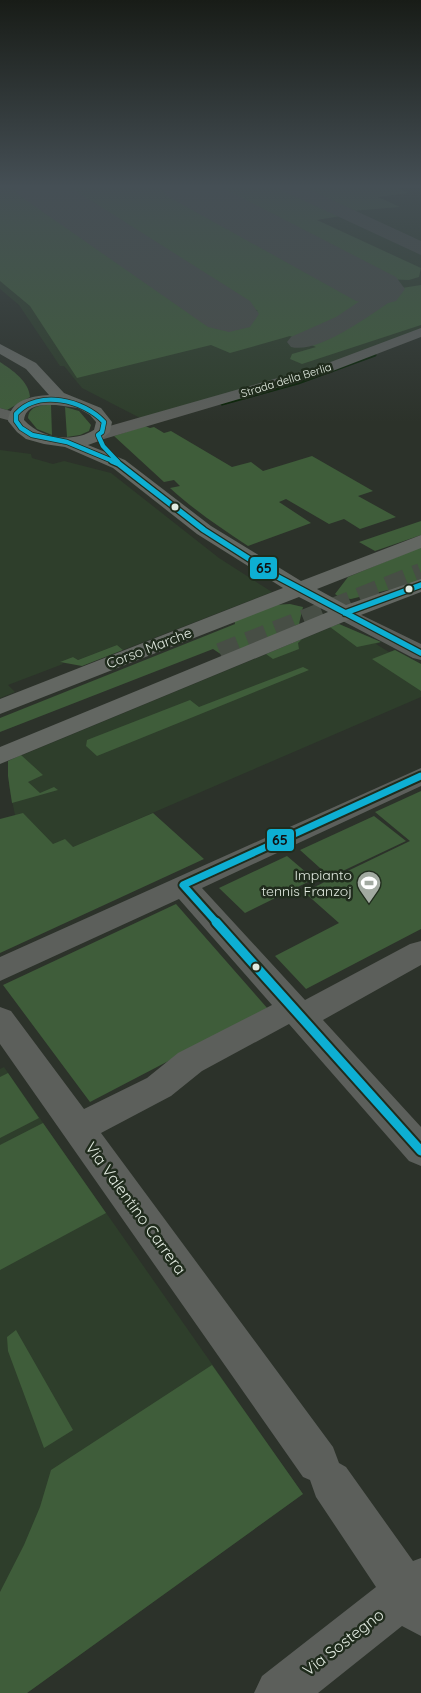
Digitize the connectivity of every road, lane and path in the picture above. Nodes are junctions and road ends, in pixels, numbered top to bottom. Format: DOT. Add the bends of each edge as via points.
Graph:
graph roads {
  1 [pos="421,332"];
  2 [pos="0,348"];
  3 [pos="0,356"];
  4 [pos="36,402"];
  5 [pos="69,402"];
  6 [pos="8,415"];
  7 [pos="100,426"];
  8 [pos="67,442"];
  9 [pos="119,464"];
  10 [pos="421,541"];
  11 [pos="375,558"];
  12 [pos="421,585"];
  13 [pos="298,589"];
  14 [pos="343,612"];
  15 [pos="296,635"];
  16 [pos="220,653"];
  17 [pos="421,654"];
  18 [pos="0,707"];
  19 [pos="0,740"];
  20 [pos="0,756"];
  21 [pos="421,776"];
  22 [pos="183,886"];
  23 [pos="421,952"];
  24 [pos="0,970"];
  25 [pos="296,1012"];
  26 [pos="0,1019"];
  27 [pos="79,1128"];
  28 [pos="421,1151"];
  29 [pos="325,1472"];
  30 [pos="416,1595"];
  31 [pos="280,1693"];
  1 -- 7 [label="street, Strada della Berlia" via="325,369 149,420"];
  2 -- 5 [label="main road" via="31,366 58,396"];
  3 -- 4 [label="main road" via="19,368 38,388"];
  4 -- 5 [label="main road"];
  4 -- 6 [label="main road"];
  5 -- 7 [label="main road" via="92,409"];
  6 -- 8 [label="main road" via="32,434"];
  7 -- 8 [label="main road" via="84,440"];
  7 -- 9 [label="main road" via="103,446"];
  8 -- 9 [label="main road"];
  9 -- 13 [label="main road" via="204,530"];
  10 -- 11 [label="main road"];
  11 -- 13 [label="main road, Corso Marche"];
  11 -- 14 [label="main road" via="332,588 330,600"];
  12 -- 14 [label="main road"];
  13 -- 14 [label="main road"];
  13 -- 15 [label="main road" via="308,609 304,624"];
  13 -- 18 [label="main road, Corso Marche"];
  14 -- 15 [label="main road"];
  14 -- 17 [label="street"];
  15 -- 20 [label="main road"];
  16 -- 19 [label="main road"];
  21 -- 22 [label="street"];
  22 -- 24 [label="street"];
  22 -- 25 [label="street"];
  23 -- 25 [label="street, Via Valentino Carrera"];
  25 -- 27 [label="street, Via Valentino Carrera" via="190,1062 159,1087"];
  25 -- 28 [label="street"];
  26 -- 27 [label="street"];
  27 -- 29 [label="street, Via Valentino Carrera"];
  29 -- 30 [label="street, Via Sostegno"];
  30 -- 31 [label="street, Via Sostegno"];
}
